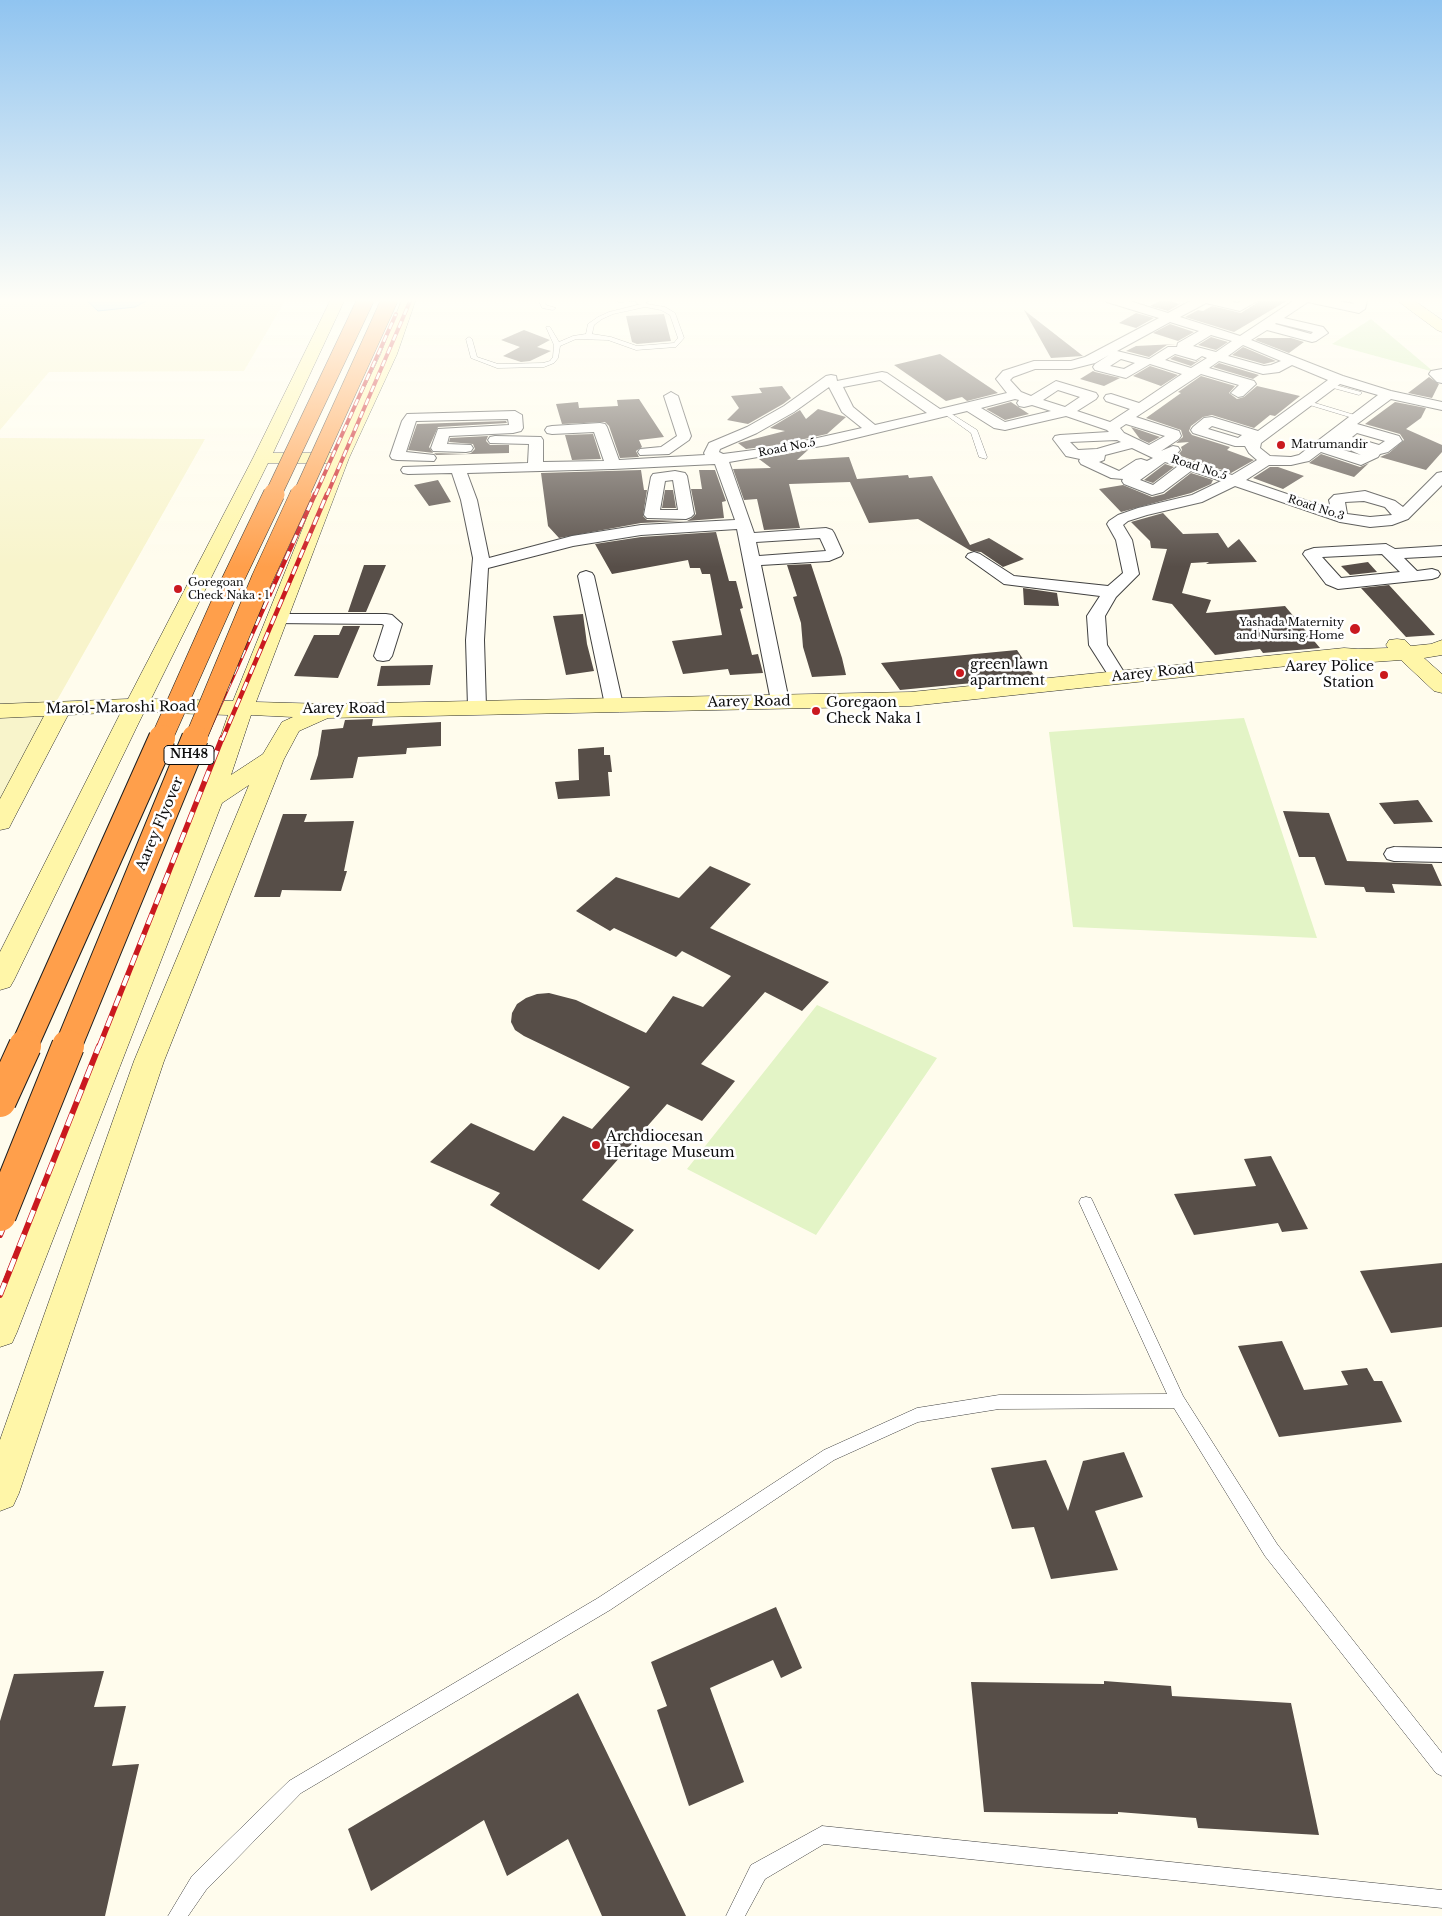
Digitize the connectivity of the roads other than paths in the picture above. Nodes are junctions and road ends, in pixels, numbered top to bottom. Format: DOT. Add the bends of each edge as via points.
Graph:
graph roads {
  1 [pos="295,388"];
  2 [pos="324,388"];
  3 [pos="349,388"];
  4 [pos="373,388"];
  5 [pos="817,388"];
  6 [pos="836,388"];
  7 [pos="902,388"];
  8 [pos="1011,388"];
  9 [pos="1050,388"];
  10 [pos="1069,388"];
  11 [pos="1169,388"];
  12 [pos="1244,388"];
  13 [pos="1324,388"];
  14 [pos="1348,388"];
  15 [pos="1362,388"];
  16 [pos="1238,393"];
  17 [pos="1359,393"];
  18 [pos="1388,394"];
  19 [pos="670,396"];
  20 [pos="1111,398"];
  21 [pos="1027,399"];
  22 [pos="1306,402"];
  23 [pos="1442,406"];
  24 [pos="1142,408"];
  25 [pos="974,409"];
  26 [pos="1081,411"];
  27 [pos="941,413"];
  28 [pos="1046,417"];
  29 [pos="1218,419"];
  30 [pos="1130,420"];
  31 [pos="552,430"];
  32 [pos="873,430"];
  33 [pos="1341,432"];
  34 [pos="1259,438"];
  35 [pos="464,452"];
  36 [pos="627,452"];
  37 [pos="578,453"];
  38 [pos="1157,453"];
  39 [pos="1318,453"];
  40 [pos="984,457"];
  41 [pos="262,458"];
  42 [pos="340,458"];
  43 [pos="612,458"];
  44 [pos="721,459"];
  45 [pos="670,462"];
  46 [pos="1364,467"];
  47 [pos="408,470"];
  48 [pos="1441,478"];
  49 [pos="1235,480"];
  50 [pos="1340,514"];
  51 [pos="681,521"];
  52 [pos="1395,528"];
  53 [pos="749,533"];
  54 [pos="1442,551"];
  55 [pos="1418,553"];
  56 [pos="974,557"];
  57 [pos="757,561"];
  58 [pos="481,565"];
  59 [pos="586,576"];
  60 [pos="1413,576"];
  61 [pos="1439,578"];
  62 [pos="1112,592"];
  63 [pos="277,619"];
  64 [pos="1442,644"];
  65 [pos="1401,649"];
  66 [pos="383,656"];
  67 [pos="1118,677"];
  68 [pos="1442,686"];
  69 [pos="780,701"];
  70 [pos="136,705"];
  71 [pos="614,706"];
  72 [pos="477,707"];
  73 [pos="60,708"];
  74 [pos="242,708"];
  75 [pos="0,711"];
  76 [pos="327,711"];
  77 [pos="272,759"];
  78 [pos="211,799"];
  79 [pos="0,822"];
  80 [pos="1394,854"];
  81 [pos="1442,855"];
  82 [pos="0,980"];
  83 [pos="0,1102"];
  84 [pos="1086,1202"];
  85 [pos="0,1215"];
  86 [pos="0,1332"];
  87 [pos="1178,1401"];
  88 [pos="0,1493"];
  89 [pos="1442,1767"];
  90 [pos="1442,1900"];
  91 [pos="177,1916"];
  92 [pos="735,1916"];
  1 -- 41 [label="main road"];
  2 -- 83 [label="highway, NH48, bridge" via="226,594"];
  3 -- 85 [label="highway, Aarey Flyover / NH48, bridge" via="262,580 99,968"];
  4 -- 42 [label="main road"];
  5 -- 44 [label="street, Road No.5" via="766,422 714,446 711,453"];
  6 -- 32 [label="street" via="847,409"];
  7 -- 27 [label="street"];
  8 -- 21 [label="street"];
  9 -- 21 [label="street"];
  10 -- 26 [label="street" via="1091,395"];
  11 -- 24 [label="street"];
  12 -- 16 [label="street"];
  13 -- 22 [label="street"];
  14 -- 17 [label="lane"];
  15 -- 18 [label="street"];
  18 -- 23 [label="street"];
  18 -- 33 [label="street"];
  19 -- 45 [label="street" via="684,436"];
  20 -- 24 [label="street"];
  21 -- 25 [label="street, Road No.5"];
  21 -- 26 [label="street, Road No.5"];
  21 -- 28 [label="street"];
  22 -- 33 [label="lane"];
  22 -- 34 [label="street"];
  24 -- 30 [label="street"];
  25 -- 27 [label="street, Road No.5"];
  25 -- 28 [label="street" via="1003,426"];
  26 -- 28 [label="street"];
  26 -- 38 [label="street, Road No.5"];
  27 -- 32 [label="street, Road No.5"];
  27 -- 40 [label="lane" via="974,432"];
  29 -- 34 [label="street"];
  30 -- 38 [label="street"];
  30 -- 38 [label="street" via="1128,432"];
  30 -- 38 [label="street" via="1174,434"];
  31 -- 43 [label="street" via="600,427"];
  32 -- 44 [label="street, Road No.5"];
  33 -- 39 [label="street"];
  34 -- 38 [label="street" via="1230,450"];
  34 -- 38 [label="street" via="1232,473"];
  34 -- 39 [label="street" via="1299,460 1311,463"];
  34 -- 49 [label="street"];
  35 -- 35 [label="street" via="516,428 515,415 412,417 397,456"];
  35 -- 43 [label="street, Road No.5" via="540,461"];
  35 -- 47 [label="street"];
  35 -- 58 [label="street"];
  36 -- 45 [label="street"];
  37 -- 43 [label="street"];
  38 -- 49 [label="street, Road No.5"];
  39 -- 46 [label="street"];
  41 -- 42 [label="main road"];
  41 -- 70 [label="main road"];
  42 -- 63 [label="main road"];
  43 -- 45 [label="street, Road No.5"];
  44 -- 45 [label="street, Road No.5"];
  44 -- 53 [label="street, Road No.5"];
  45 -- 51 [label="street" via="680,476 686,513"];
  45 -- 51 [label="street" via="658,477 651,514"];
  48 -- 52 [label="street"];
  49 -- 50 [label="street, Road No.3"];
  49 -- 62 [label="street" via="1197,499 1143,511 1116,524 1124,540 1131,574"];
  50 -- 52 [label="street, Road No.3" via="1359,514 1362,521"];
  50 -- 52 [label="street" via="1339,498 1365,496 1390,504"];
  51 -- 53 [label="street"];
  51 -- 58 [label="street" via="572,542"];
  52 -- 55 [label="street"];
  52 -- 60 [label="street"];
  52 -- 60 [label="street" via="1389,550 1312,554 1338,584"];
  53 -- 57 [label="street, Road No.5"];
  53 -- 57 [label="street" via="826,533 835,553"];
  54 -- 55 [label="street"];
  55 -- 61 [label="street"];
  56 -- 62 [label="street" via="1010,580"];
  57 -- 69 [label="street"];
  58 -- 72 [label="street" via="475,640"];
  59 -- 71 [label="street"];
  60 -- 61 [label="street"];
  62 -- 67 [label="street" via="1096,616 1098,645"];
  63 -- 66 [label="street" via="386,620 392,624"];
  63 -- 74 [label="main road"];
  64 -- 65 [label="main road, Aarey Road" via="1437,650"];
  65 -- 67 [label="main road, Aarey Road" via="1358,656 1344,654"];
  65 -- 68 [label="main road"];
  67 -- 69 [label="main road, Aarey Road" via="911,699"];
  69 -- 71 [label="main road, Aarey Road"];
  70 -- 73 [label="main road, Marol-Maroshi Road"];
  70 -- 74 [label="main road, Marol-Maroshi Road"];
  70 -- 82 [label="main road"];
  71 -- 72 [label="main road, Aarey Road"];
  72 -- 76 [label="main road, Aarey Road"];
  73 -- 75 [label="main road, Marol-Maroshi Road"];
  73 -- 79 [label="main road"];
  74 -- 76 [label="main road, Aarey Road"];
  74 -- 78 [label="main road"];
  76 -- 77 [label="main road" via="290,727"];
  77 -- 78 [label="main road"];
  77 -- 88 [label="main road" via="149,1061"];
  78 -- 86 [label="main road"];
  80 -- 81 [label="street"];
  84 -- 87 [label="lane"];
  87 -- 89 [label="lane" via="1271,1550"];
  87 -- 91 [label="lane" via="999,1402 916,1415 828,1455 604,1604 295,1786 199,1883"];
  90 -- 92 [label="lane" via="822,1835 758,1872"];
}
